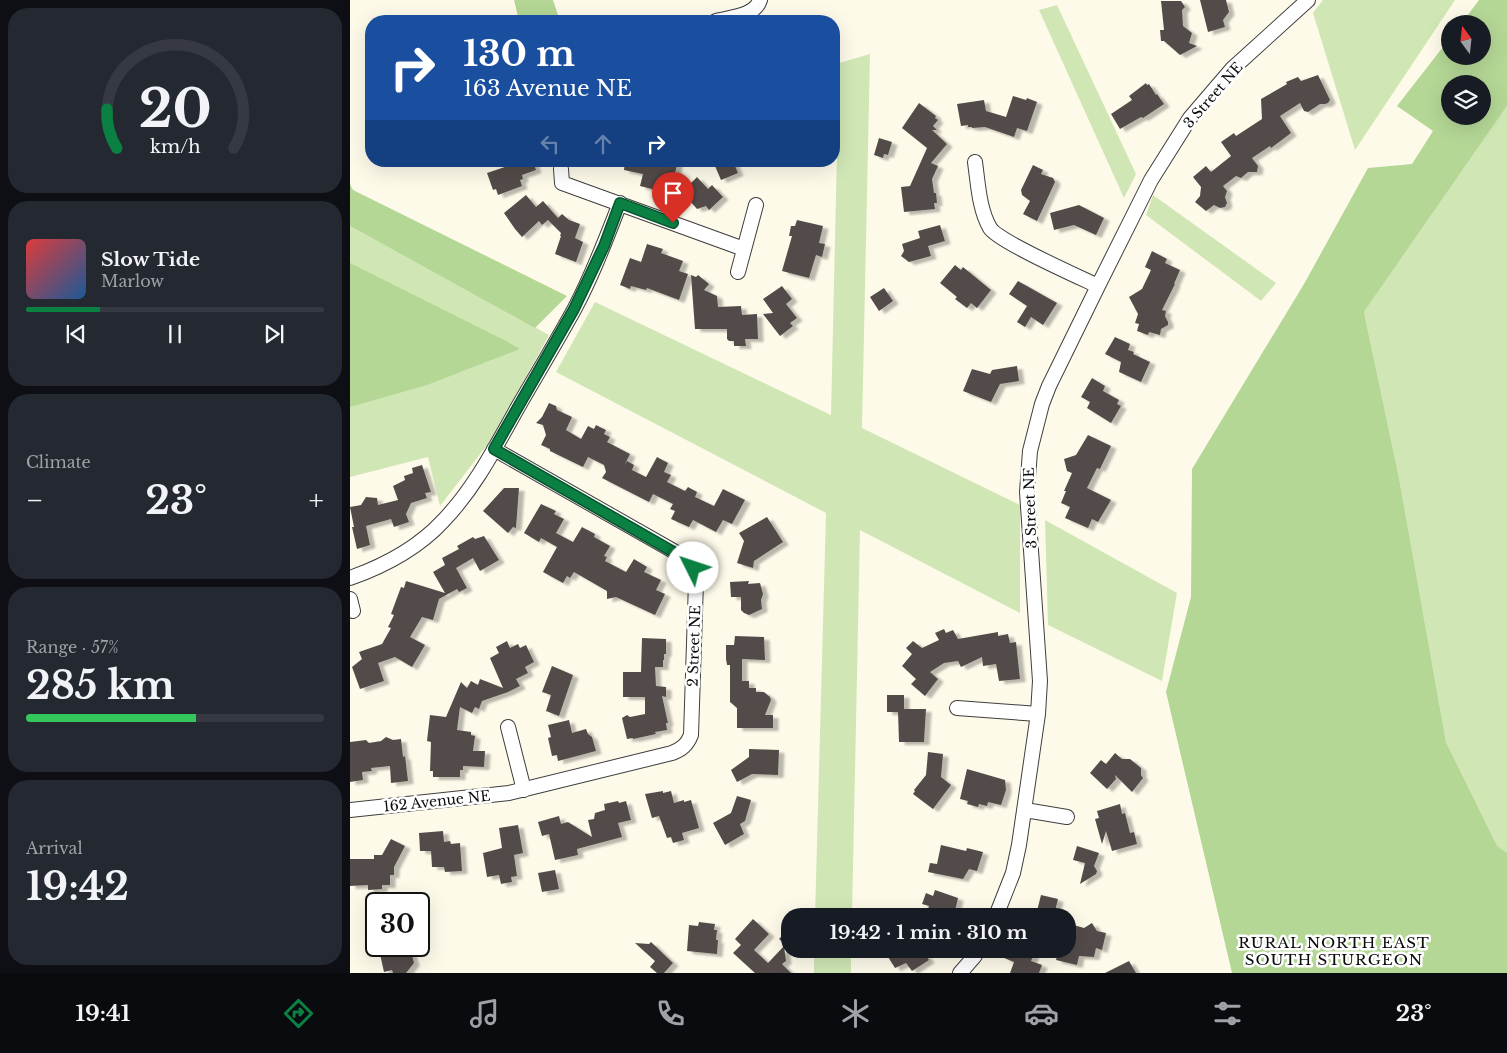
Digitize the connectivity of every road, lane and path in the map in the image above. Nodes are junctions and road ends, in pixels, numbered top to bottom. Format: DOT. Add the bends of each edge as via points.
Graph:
graph roads {
  1 [pos="1308,0"];
  2 [pos="759,3"];
  3 [pos="739,15"];
  4 [pos="975,162"];
  5 [pos="561,169"];
  6 [pos="620,203"];
  7 [pos="756,205"];
  8 [pos="744,249"];
  9 [pos="738,272"];
  10 [pos="1098,286"];
  11 [pos="494,449"];
  12 [pos="350,578"];
  13 [pos="957,708"];
  14 [pos="1038,714"];
  15 [pos="508,727"];
  16 [pos="686,746"];
  17 [pos="524,790"];
  18 [pos="350,810"];
  19 [pos="1025,810"];
  20 [pos="1067,817"];
  21 [pos="999,908"];
  22 [pos="973,958"];
  23 [pos="960,973"];
  1 -- 10 [label="street, 3 Street NE" via="1232,69 1190,118 1151,180"];
  2 -- 3 [label="street" via="753,11"];
  4 -- 10 [label="street" via="982,209 991,230 1010,243"];
  5 -- 6 [label="street" via="562,183"];
  6 -- 8 [label="street"];
  6 -- 11 [label="street" via="574,309"];
  7 -- 8 [label="street"];
  8 -- 9 [label="street"];
  10 -- 14 [label="street, 3 Street NE" via="1049,386 1030,451 1027,506 1040,681"];
  11 -- 12 [label="street" via="468,490 430,534 386,563"];
  11 -- 16 [label="street, 2 Street NE" via="684,558 693,568 696,582 691,735"];
  13 -- 14 [label="street"];
  14 -- 19 [label="street, 3 Street NE"];
  15 -- 17 [label="street"];
  16 -- 17 [label="street, 162 Avenue NE" via="672,754"];
  17 -- 18 [label="street, 162 Avenue NE" via="494,796"];
  19 -- 20 [label="street"];
  19 -- 21 [label="street, 3 Street NE" via="1013,873"];
  22 -- 23 [label="street"];
}
